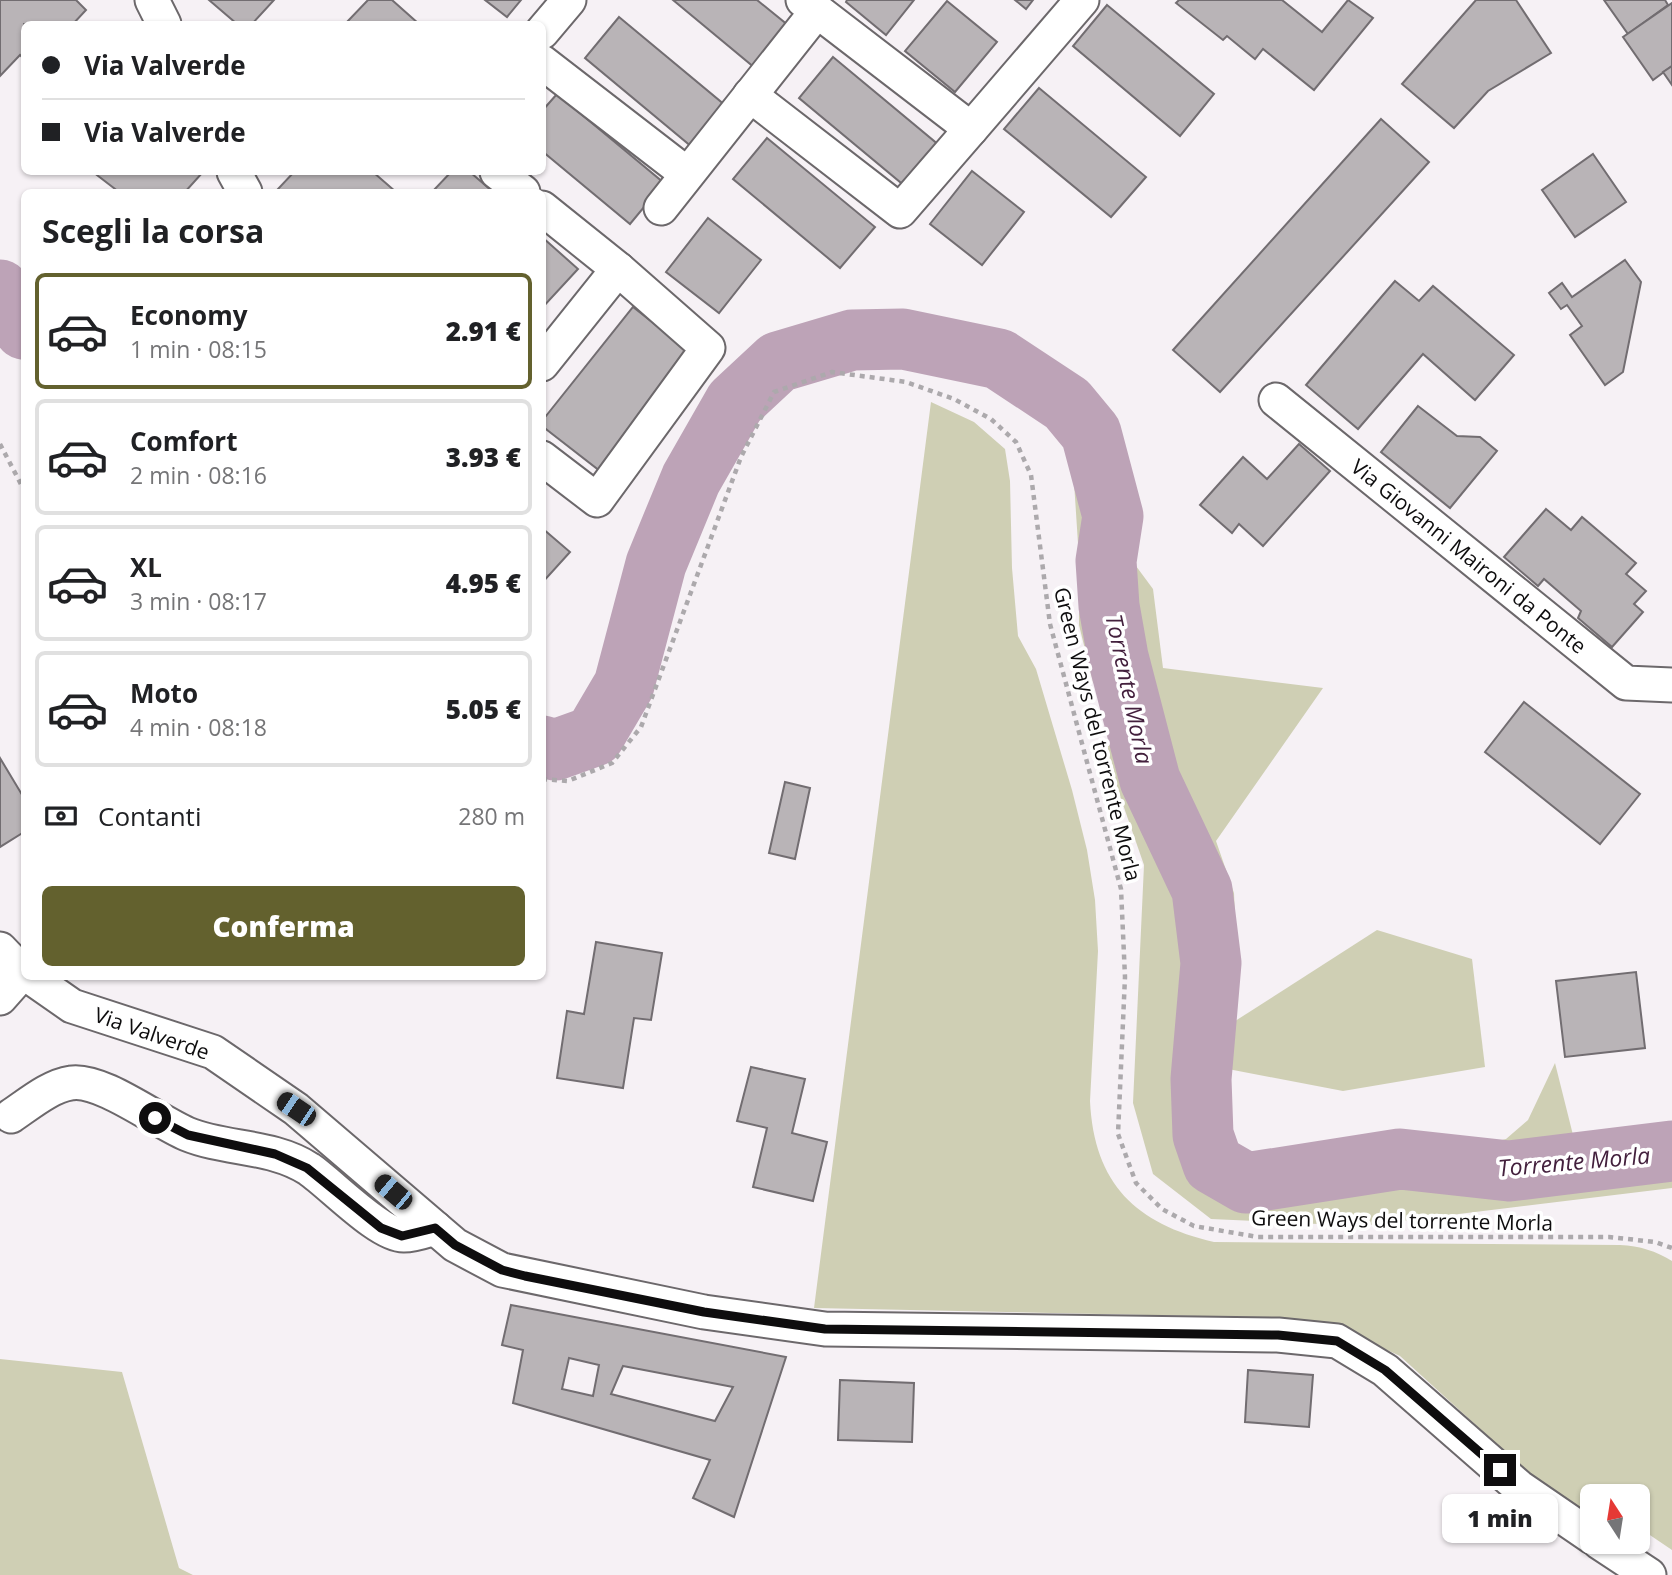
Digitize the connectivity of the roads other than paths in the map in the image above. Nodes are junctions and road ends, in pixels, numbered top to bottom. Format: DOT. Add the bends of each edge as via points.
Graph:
graph roads {
  1 [pos="152,0"];
  2 [pos="569,0"];
  3 [pos="1082,0"];
  4 [pos="810,6"];
  5 [pos="162,21"];
  6 [pos="546,27"];
  7 [pos="546,65"];
  8 [pos="750,95"];
  9 [pos="971,129"];
  10 [pos="687,174"];
  11 [pos="501,175"];
  12 [pos="519,189"];
  13 [pos="661,208"];
  14 [pos="546,211"];
  15 [pos="618,269"];
  16 [pos="546,359"];
  17 [pos="1276,400"];
  18 [pos="546,461"];
  19 [pos="1672,685"];
  20 [pos="19,968"];
  21 [pos="36,980"];
  22 [pos="0,998"];
  23 [pos="11,1116"];
  24 [pos="435,1228"];
  25 [pos="1580,1529"];
  26 [pos="1617,1554"];
  27 [pos="1649,1575"];
  1 -- 5 [label="street"];
  2 -- 6 [label="street"];
  3 -- 9 [label="street"];
  4 -- 8 [label="street"];
  4 -- 9 [label="street"];
  7 -- 10 [label="street"];
  8 -- 9 [label="street" via="900,211"];
  8 -- 10 [label="street"];
  10 -- 13 [label="street"];
  11 -- 12 [label="street"];
  14 -- 15 [label="street"];
  15 -- 16 [label="street"];
  15 -- 18 [label="street" via="708,348 597,500"];
  17 -- 19 [label="street, Via Giovanni Maironi da Ponte" via="1626,682"];
  20 -- 22 [label="street, Via Valverde"];
  21 -- 24 [label="street, Via Valverde" via="72,1006 213,1052 296,1109"];
  23 -- 24 [label="street" via="71,1083 89,1084 188,1135 275,1154 307,1168 381,1228 402,1236"];
  24 -- 25 [label="street, Via Valverde" via="455,1245 502,1270 525,1276 704,1312 825,1329 1278,1335 1337,1341 1385,1370 1519,1487"];
  26 -- 27 [label="street"];
}
